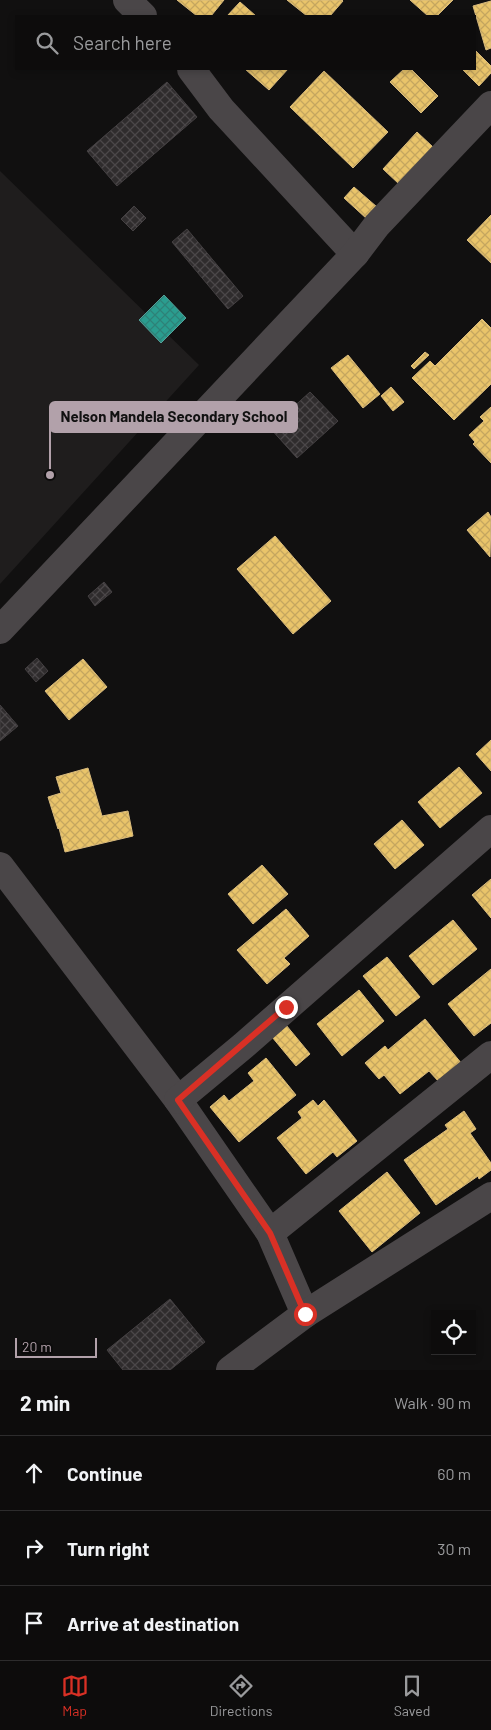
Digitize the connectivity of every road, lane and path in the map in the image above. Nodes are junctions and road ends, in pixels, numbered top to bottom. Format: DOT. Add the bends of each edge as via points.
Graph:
graph roads {
  1 [pos="127,0"];
  2 [pos="142,15"];
  3 [pos="192,70"];
  4 [pos="491,105"];
  5 [pos="355,254"];
  6 [pos="0,630"];
  7 [pos="491,829"];
  8 [pos="0,866"];
  9 [pos="491,1055"];
  10 [pos="178,1100"];
  11 [pos="489,1201"];
  12 [pos="270,1233"];
  13 [pos="305,1314"];
  14 [pos="230,1370"];
  1 -- 2 [label="street"];
  3 -- 5 [label="street" via="221,109"];
  4 -- 5 [label="street" via="377,225"];
  5 -- 6 [label="street"];
  7 -- 10 [label="street"];
  8 -- 10 [label="street"];
  9 -- 12 [label="street"];
  10 -- 12 [label="street"];
  11 -- 13 [label="street"];
  12 -- 13 [label="street"];
  13 -- 14 [label="street"];
}
